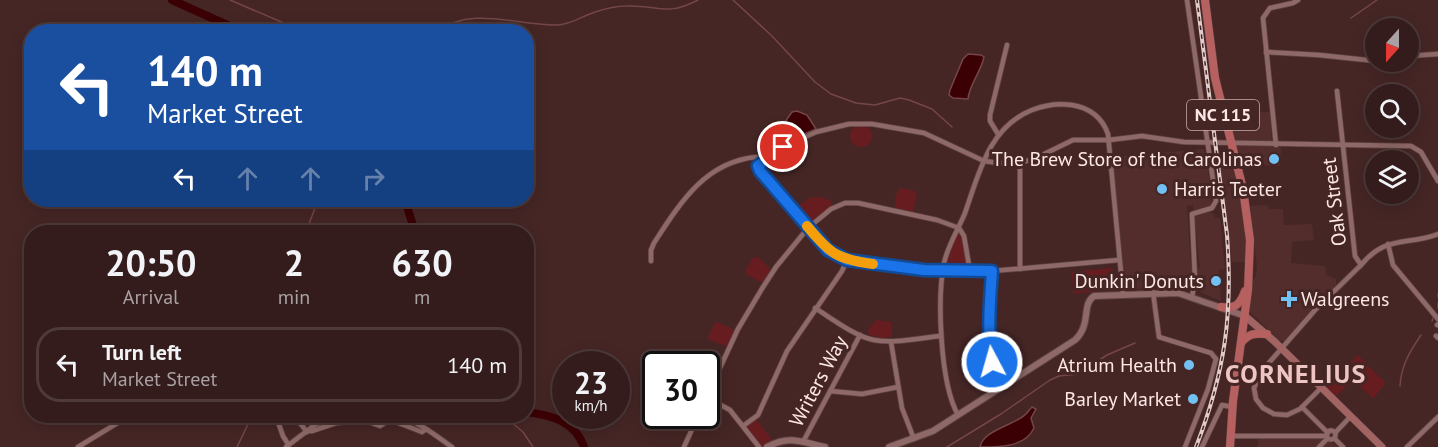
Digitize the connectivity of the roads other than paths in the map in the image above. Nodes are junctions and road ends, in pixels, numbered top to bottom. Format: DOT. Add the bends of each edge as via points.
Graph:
graph roads {
  1 [pos="1187,0"];
  2 [pos="1205,0"];
  3 [pos="1298,0"];
  4 [pos="1007,45"];
  5 [pos="1266,52"];
  6 [pos="1438,54"];
  7 [pos="1419,55"];
  8 [pos="1365,60"];
  9 [pos="1337,91"];
  10 [pos="998,134"];
  11 [pos="1109,140"];
  12 [pos="1206,142"];
  13 [pos="1231,143"];
  14 [pos="1276,145"];
  15 [pos="1342,146"];
  16 [pos="984,161"];
  17 [pos="1020,163"];
  18 [pos="758,166"];
  19 [pos="1438,181"];
  20 [pos="808,228"];
  21 [pos="959,228"];
  22 [pos="1438,234"];
  23 [pos="1388,244"];
  24 [pos="847,260"];
  25 [pos="1119,260"];
  26 [pos="651,261"];
  27 [pos="1361,265"];
  28 [pos="1020,268"];
  29 [pos="943,271"];
  30 [pos="970,271"];
  31 [pos="992,271"];
  32 [pos="1249,281"];
  33 [pos="1153,292"];
  34 [pos="1123,294"];
  35 [pos="1192,297"];
  36 [pos="1221,307"];
  37 [pos="815,308"];
  38 [pos="1245,316"];
  39 [pos="1438,322"];
  40 [pos="1267,334"];
  41 [pos="860,335"];
  42 [pos="941,336"];
  43 [pos="891,342"];
  44 [pos="1240,344"];
  45 [pos="1282,349"];
  46 [pos="720,369"];
  47 [pos="898,387"];
  48 [pos="1002,387"];
  49 [pos="1321,388"];
  50 [pos="830,391"];
  51 [pos="720,405"];
  52 [pos="1232,407"];
  53 [pos="1302,407"];
  54 [pos="958,415"];
  55 [pos="1350,417"];
  56 [pos="1438,417"];
  57 [pos="117,423"];
  58 [pos="279,423"];
  59 [pos="300,423"];
  60 [pos="319,423"];
  61 [pos="336,423"];
  62 [pos="372,423"];
  63 [pos="386,423"];
  64 [pos="399,423"];
  65 [pos="743,426"];
  66 [pos="692,429"];
  67 [pos="308,431"];
  68 [pos="1231,436"];
  69 [pos="1328,436"];
  70 [pos="1335,436"];
  71 [pos="914,440"];
  72 [pos="803,442"];
  73 [pos="287,445"];
  74 [pos="78,447"];
  75 [pos="452,447"];
  76 [pos="684,447"];
  77 [pos="759,447"];
  78 [pos="767,447"];
  79 [pos="825,447"];
  80 [pos="889,447"];
  81 [pos="1185,447"];
  82 [pos="1202,447"];
  83 [pos="1230,447"];
  84 [pos="1319,447"];
  85 [pos="1343,447"];
  86 [pos="1382,447"];
  87 [pos="1407,447"];
  1 -- 12 [label="street"];
  2 -- 13 [label="main road, NC 115" via="1215,78"];
  3 -- 5 [label="street" via="1270,8 1264,14"];
  4 -- 10 [label="street" via="990,115"];
  5 -- 8 [label="street"];
  5 -- 14 [label="street"];
  6 -- 7 [label="street"];
  9 -- 15 [label="street, Oak Street"];
  10 -- 11 [label="street" via="1022,114 1052,104 1082,108 1101,119"];
  10 -- 16 [label="street"];
  11 -- 12 [label="street" via="1148,136"];
  11 -- 17 [label="street" via="1073,140"];
  11 -- 25 [label="street"];
  12 -- 13 [label="street"];
  12 -- 35 [label="street" via="1216,201 1212,208 1192,213"];
  13 -- 14 [label="street"];
  13 -- 32 [label="main road, NC 115" via="1248,216"];
  14 -- 15 [label="street"];
  15 -- 19 [label="street" via="1415,147"];
  15 -- 27 [label="street, Oak Street" via="1355,256"];
  16 -- 17 [label="street"];
  16 -- 18 [label="street" via="924,133 849,124 816,132 783,147"];
  16 -- 21 [label="street"];
  17 -- 28 [label="street"];
  18 -- 20 [label="street"];
  18 -- 26 [label="street" via="756,157 734,161 704,178 654,243"];
  20 -- 21 [label="street" via="845,203 865,204"];
  20 -- 24 [label="street" via="828,250"];
  20 -- 46 [label="street" via="758,294"];
  21 -- 29 [label="street"];
  21 -- 30 [label="street"];
  22 -- 23 [label="street"];
  23 -- 27 [label="street"];
  23 -- 39 [label="street" via="1393,265"];
  24 -- 29 [label="street"];
  24 -- 37 [label="street"];
  25 -- 28 [label="street"];
  25 -- 34 [label="street"];
  27 -- 45 [label="street, Oak Street"];
  28 -- 31 [label="street"];
  29 -- 30 [label="street"];
  29 -- 42 [label="street"];
  30 -- 31 [label="street"];
  31 -- 48 [label="street" via="990,347 994,371"];
  32 -- 36 [label="main road" via="1239,304"];
  32 -- 38 [label="main road, NC 115"];
  33 -- 34 [label="street"];
  33 -- 35 [label="street"];
  33 -- 81 [label="street" via="1159,336 1206,351 1216,359"];
  34 -- 48 [label="street" via="1090,298 1079,336"];
  35 -- 36 [label="street"];
  36 -- 38 [label="street"];
  37 -- 41 [label="street"];
  37 -- 65 [label="street" via="787,351 758,416"];
  38 -- 40 [label="main road"];
  38 -- 44 [label="main road, NC 115"];
  40 -- 44 [label="main road" via="1249,334"];
  40 -- 45 [label="main road"];
  41 -- 43 [label="street"];
  41 -- 50 [label="street, Writers Way"];
  42 -- 43 [label="street"];
  42 -- 54 [label="street" via="950,394"];
  43 -- 47 [label="street"];
  44 -- 52 [label="main road, NC 115"];
  45 -- 49 [label="main road"];
  45 -- 53 [label="street" via="1258,376 1256,399 1263,408 1280,415 1292,414"];
  47 -- 50 [label="street" via="862,394"];
  47 -- 71 [label="street"];
  48 -- 54 [label="street"];
  49 -- 53 [label="street"];
  49 -- 55 [label="main road"];
  50 -- 72 [label="street, Writers Way"];
  51 -- 65 [label="street"];
  52 -- 68 [label="main road, NC 115"];
  52 -- 82 [label="street" via="1222,405"];
  53 -- 69 [label="street"];
  54 -- 71 [label="street"];
  55 -- 70 [label="street"];
  55 -- 86 [label="main road"];
  56 -- 87 [label="street"];
  57 -- 74 [label="street"];
  58 -- 73 [label="street"];
  59 -- 67 [label="street"];
  60 -- 67 [label="street"];
  61 -- 67 [label="street"];
  62 -- 63 [label="street"];
  64 -- 75 [label="street" via="425,430"];
  65 -- 77 [label="street"];
  66 -- 76 [label="street"];
  67 -- 73 [label="street"];
  68 -- 69 [label="street"];
  68 -- 83 [label="main road, NC 115"];
  69 -- 70 [label="street" via="1331,431"];
  69 -- 84 [label="street"];
  70 -- 85 [label="street"];
  71 -- 80 [label="street"];
  72 -- 78 [label="street" via="781,440"];
  72 -- 79 [label="street"];
}
